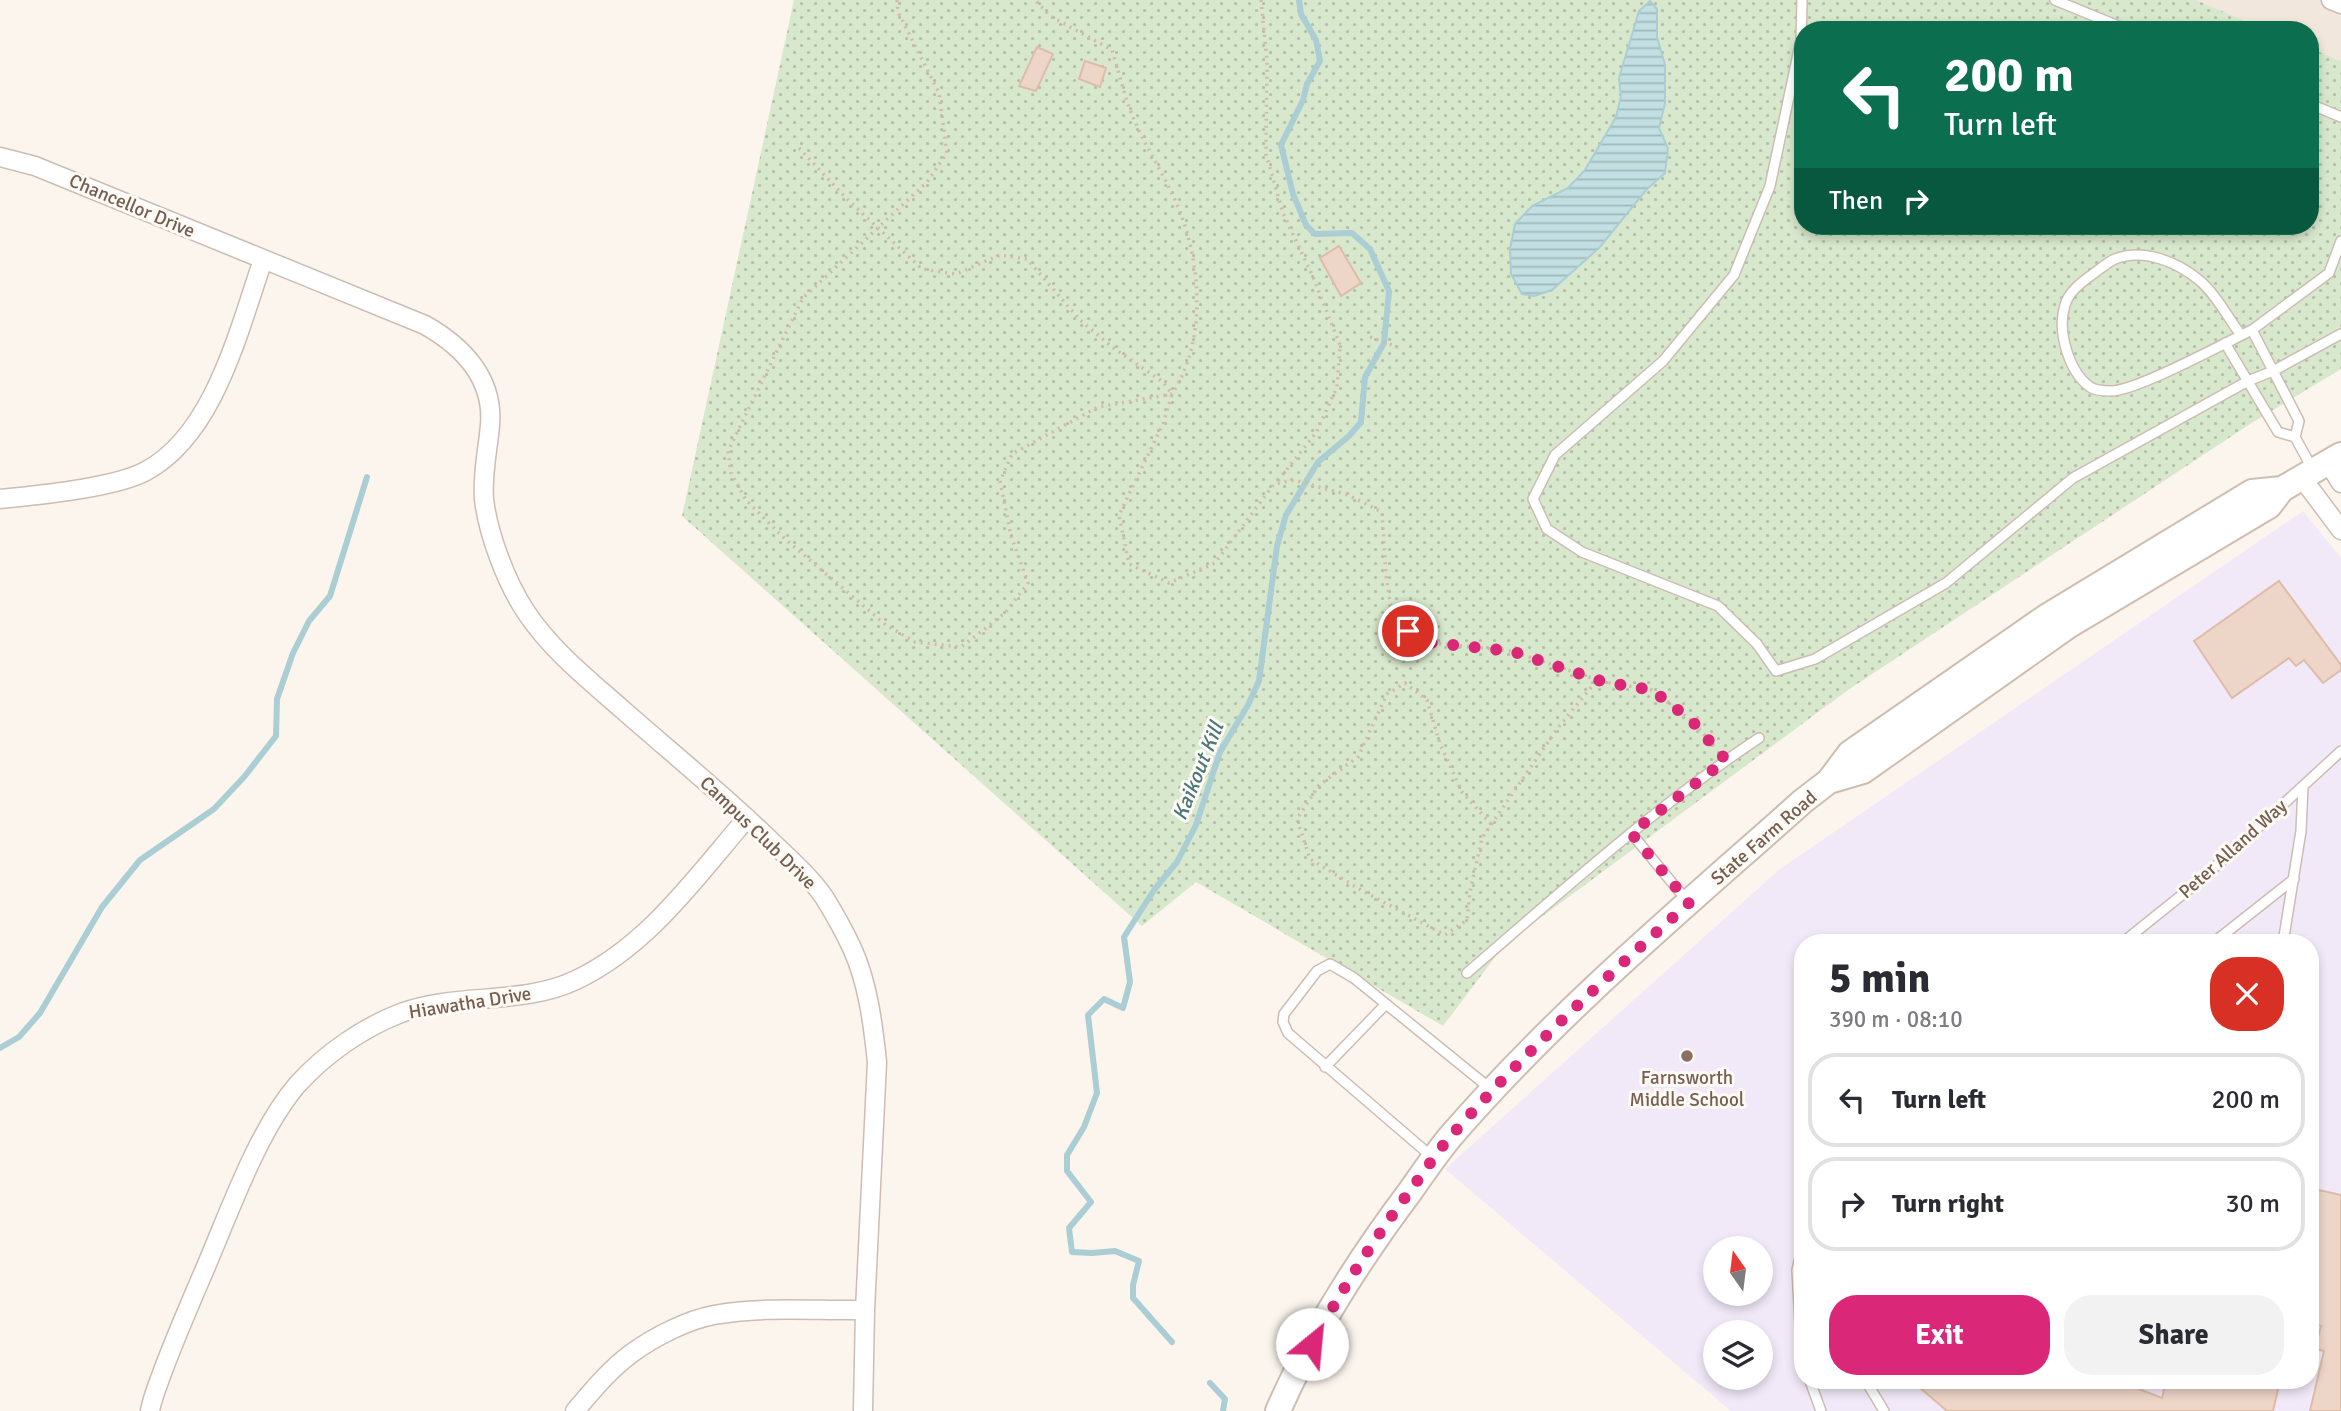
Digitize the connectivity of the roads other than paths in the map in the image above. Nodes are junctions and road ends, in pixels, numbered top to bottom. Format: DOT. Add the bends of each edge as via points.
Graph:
graph roads {
  1 [pos="1802,0"];
  2 [pos="2055,0"];
  3 [pos="2331,0"];
  4 [pos="2341,4"];
  5 [pos="1801,21"];
  6 [pos="2106,21"];
  7 [pos="1794,73"];
  8 [pos="2319,108"];
  9 [pos="2341,117"];
  10 [pos="0,157"];
  11 [pos="2341,241"];
  12 [pos="263,260"];
  13 [pos="2252,330"];
  14 [pos="2341,334"];
  15 [pos="2241,335"];
  16 [pos="449,338"];
  17 [pos="2225,343"];
  18 [pos="2273,371"];
  19 [pos="2248,381"];
  20 [pos="2295,438"];
  21 [pos="2318,473"];
  22 [pos="0,499"];
  23 [pos="2341,530"];
  24 [pos="1759,738"];
  25 [pos="2341,751"];
  26 [pos="2303,786"];
  27 [pos="747,818"];
  28 [pos="1631,833"];
  29 [pos="2294,879"];
  30 [pos="1689,903"];
  31 [pos="2133,934"];
  32 [pos="2224,934"];
  33 [pos="2285,934"];
  34 [pos="1467,974"];
  35 [pos="1386,1004"];
  36 [pos="1325,1067"];
  37 [pos="1493,1091"];
  38 [pos="1434,1158"];
  39 [pos="865,1310"];
  40 [pos="1813,1389"];
  41 [pos="1871,1389"];
  42 [pos="150,1411"];
  43 [pos="575,1411"];
  44 [pos="863,1411"];
  45 [pos="1278,1411"];
  46 [pos="1821,1411"];
  47 [pos="1884,1411"];
  1 -- 5 [label="lane"];
  2 -- 6 [label="lane"];
  3 -- 4 [label="street"];
  7 -- 19 [label="lane" via="1770,186 1734,275 1663,361 1555,456 1533,499 1547,529 1581,552 1718,606 1757,644 1776,671 1815,659 1946,583 2073,478"];
  8 -- 9 [label="lane"];
  10 -- 12 [label="street, Chancellor Drive" via="35,166"];
  11 -- 13 [label="lane" via="2329,273"];
  12 -- 16 [label="street, Chancellor Drive"];
  12 -- 22 [label="street" via="223,374 193,427 172,452 146,471 115,481"];
  13 -- 15 [label="lane"];
  13 -- 18 [label="lane"];
  14 -- 18 [label="lane"];
  15 -- 17 [label="lane"];
  15 -- 17 [label="lane" via="2202,282 2178,266 2150,256 2114,260 2079,284 2065,303 2062,324 2072,367 2091,388 2112,391 2135,385"];
  16 -- 27 [label="street, Campus Club Drive" via="480,374 487,395 491,421 484,478 489,528 525,611 601,691"];
  17 -- 19 [label="lane"];
  18 -- 19 [label="lane"];
  18 -- 20 [label="lane" via="2300,421"];
  19 -- 20 [label="lane" via="2278,432"];
  20 -- 21 [label="lane"];
  21 -- 23 [label="street"];
  21 -- 30 [label="main road, State Farm Road" via="2252,492 2046,617 1850,753 1829,781"];
  24 -- 28 [label="lane"];
  25 -- 26 [label="lane, Peter Alland Way"];
  26 -- 29 [label="lane"];
  26 -- 31 [label="lane, Peter Alland Way" via="2203,878"];
  27 -- 39 [label="street, Campus Club Drive" via="824,897 864,981 877,1062"];
  27 -- 42 [label="street, Hiawatha Drive" via="628,949 576,980 532,993 421,1006 341,1045 316,1066 264,1135 172,1347"];
  28 -- 30 [label="lane"];
  28 -- 34 [label="lane"];
  29 -- 32 [label="lane"];
  29 -- 33 [label="lane"];
  30 -- 37 [label="main road, State Farm Road" via="1593,989"];
  35 -- 36 [label="lane"];
  35 -- 36 [label="lane" via="1330,964 1317,971 1284,1014 1283,1022 1288,1033"];
  35 -- 37 [label="lane"];
  36 -- 38 [label="lane"];
  37 -- 38 [label="main road, State Farm Road"];
  38 -- 45 [label="main road, State Farm Road" via="1338,1295"];
  39 -- 43 [label="street" via="712,1315 660,1335 630,1354"];
  39 -- 44 [label="street, Campus Club Drive"];
  40 -- 46 [label="lane"];
  41 -- 47 [label="lane"];
}
